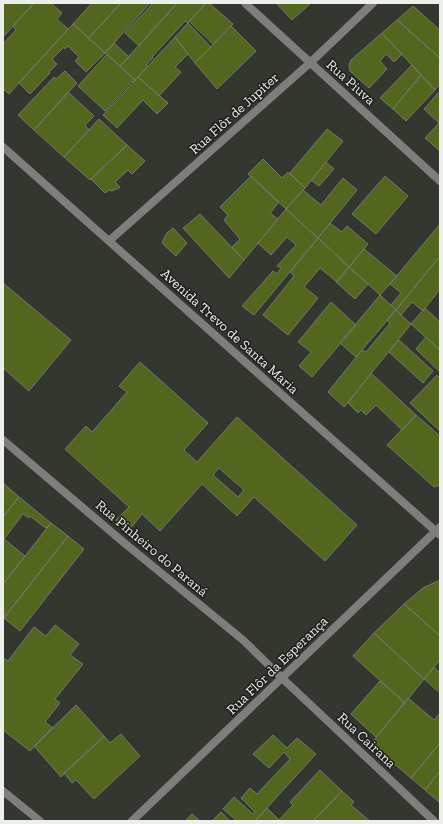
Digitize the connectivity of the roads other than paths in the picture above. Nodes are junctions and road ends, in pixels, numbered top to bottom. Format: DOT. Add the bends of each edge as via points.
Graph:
graph roads {
  1 [pos="245,3"];
  2 [pos="373,3"];
  3 [pos="311,62"];
  4 [pos="3,147"];
  5 [pos="440,181"];
  6 [pos="109,241"];
  7 [pos="3,440"];
  8 [pos="439,531"];
  9 [pos="282,678"];
  10 [pos="3,791"];
  11 [pos="40,821"];
  12 [pos="132,821"];
  13 [pos="434,821"];
  1 -- 3 [label="street, Rua Piuva"];
  2 -- 3 [label="street, Rua Flôr de Jupiter"];
  3 -- 5 [label="street, Rua Piuva"];
  3 -- 6 [label="street, Rua Flôr de Jupiter"];
  4 -- 6 [label="street, Avenida Trevo de Santa Maria"];
  6 -- 8 [label="street, Avenida Trevo de Santa Maria"];
  7 -- 9 [label="street, Rua Pinheiro do Paraná" via="244,640"];
  8 -- 9 [label="street, Rua Flôr da Esperança"];
  9 -- 12 [label="street, Rua Flôr da Esperança"];
  9 -- 13 [label="street, Rua Cairana"];
  10 -- 11 [label="street"];
}
